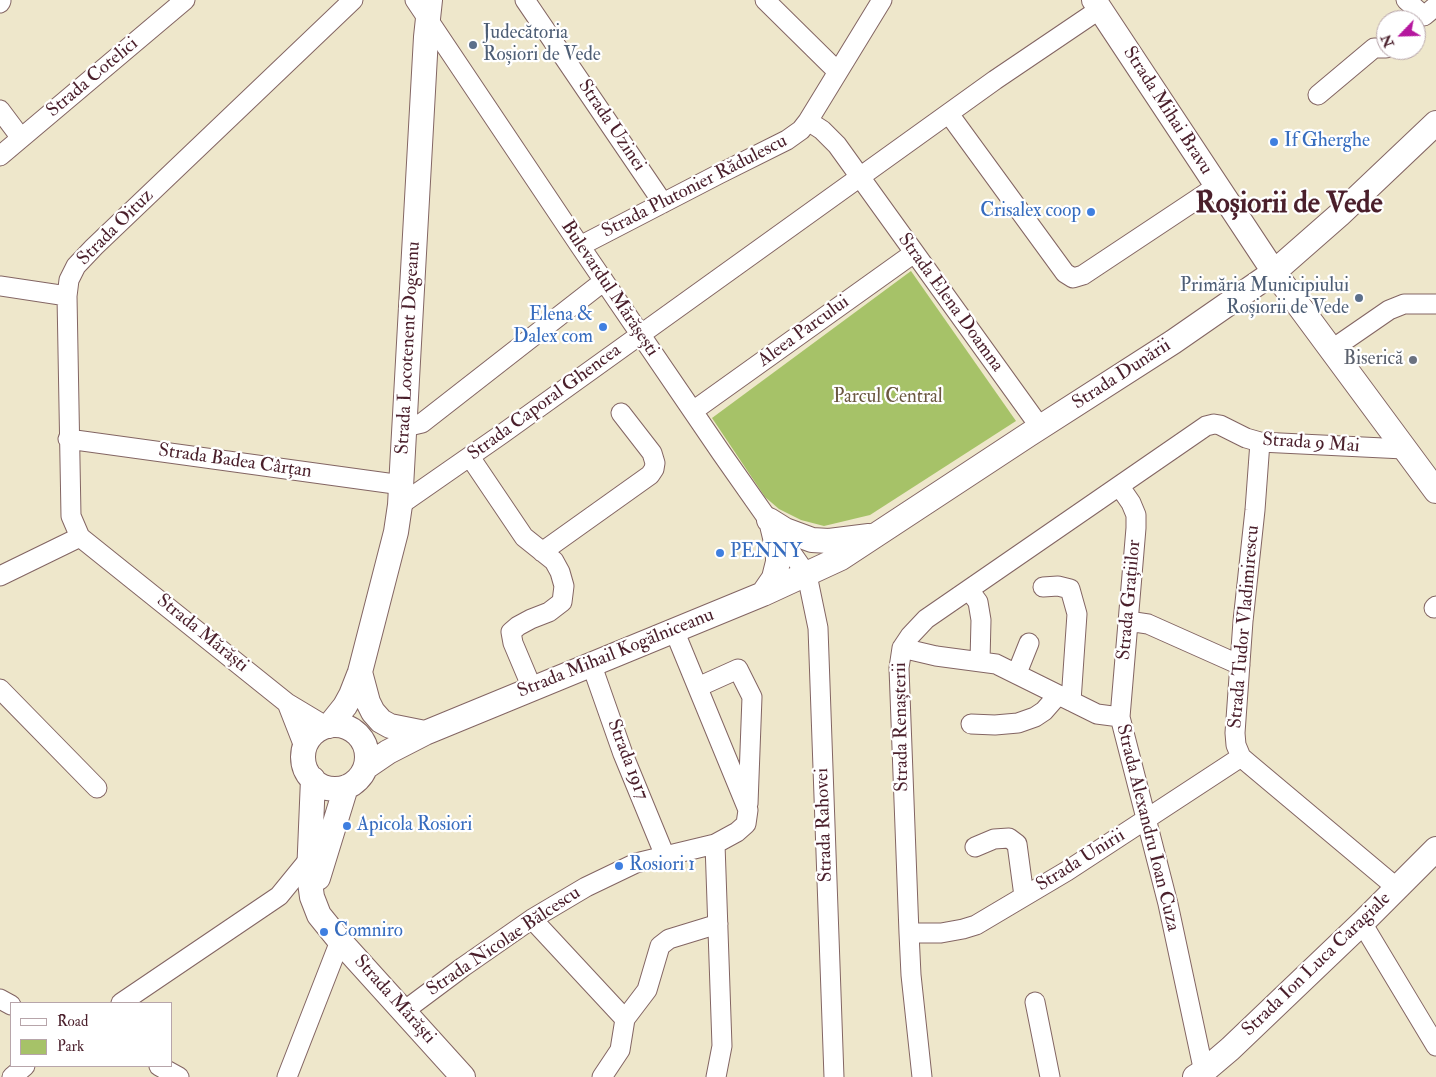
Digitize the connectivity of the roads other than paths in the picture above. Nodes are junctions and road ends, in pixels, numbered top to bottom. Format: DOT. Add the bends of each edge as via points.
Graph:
graph roads {
  1 [pos="185,0"];
  2 [pos="353,0"];
  3 [pos="525,0"];
  4 [pos="764,0"];
  5 [pos="882,0"];
  6 [pos="1406,0"];
  7 [pos="1097,5"];
  8 [pos="424,6"];
  9 [pos="1418,10"];
  10 [pos="1376,48"];
  11 [pos="838,72"];
  12 [pos="1318,95"];
  13 [pos="0,110"];
  14 [pos="949,114"];
  15 [pos="808,121"];
  16 [pos="1436,123"];
  17 [pos="22,138"];
  18 [pos="0,156"];
  19 [pos="861,177"];
  20 [pos="1217,186"];
  21 [pos="663,203"];
  22 [pos="580,246"];
  23 [pos="914,253"];
  24 [pos="1274,272"];
  25 [pos="604,281"];
  26 [pos="0,286"];
  27 [pos="67,296"];
  28 [pos="1436,304"];
  29 [pos="640,335"];
  30 [pos="1331,350"];
  31 [pos="693,411"];
  32 [pos="622,413"];
  33 [pos="1220,425"];
  34 [pos="405,427"];
  35 [pos="1040,427"];
  36 [pos="68,439"];
  37 [pos="1260,442"];
  38 [pos="1404,449"];
  39 [pos="470,457"];
  40 [pos="1120,487"];
  41 [pos="1436,491"];
  42 [pos="401,495"];
  43 [pos="770,523"];
  44 [pos="876,535"];
  45 [pos="80,537"];
  46 [pos="542,552"];
  47 [pos="807,575"];
  48 [pos="0,576"];
  49 [pos="1043,587"];
  50 [pos="969,590"];
  51 [pos="763,594"];
  52 [pos="1128,620"];
  53 [pos="674,630"];
  54 [pos="1029,643"];
  55 [pos="902,648"];
  56 [pos="980,661"];
  57 [pos="591,663"];
  58 [pos="1240,665"];
  59 [pos="360,672"];
  60 [pos="1017,674"];
  61 [pos="698,687"];
  62 [pos="532,688"];
  63 [pos="0,689"];
  64 [pos="1064,698"];
  65 [pos="287,703"];
  66 [pos="1120,717"];
  67 [pos="971,724"];
  68 [pos="328,726"];
  69 [pos="425,733"];
  70 [pos="362,741"];
  71 [pos="305,749"];
  72 [pos="1241,757"];
  73 [pos="366,767"];
  74 [pos="313,779"];
  75 [pos="346,787"];
  76 [pos="97,788"];
  77 [pos="748,810"];
  78 [pos="1146,818"];
  79 [pos="715,844"];
  80 [pos="975,847"];
  81 [pos="1436,849"];
  82 [pos="665,856"];
  83 [pos="310,858"];
  84 [pos="1397,888"];
  85 [pos="279,896"];
  86 [pos="1024,896"];
  87 [pos="312,897"];
  88 [pos="532,919"];
  89 [pos="1362,923"];
  90 [pos="718,924"];
  91 [pos="909,933"];
  92 [pos="340,941"];
  93 [pos="122,1002"];
  94 [pos="1035,1002"];
  95 [pos="413,1005"];
  96 [pos="625,1019"];
  97 [pos="1436,1046"];
  98 [pos="24,1067"];
  99 [pos="161,1067"];
  100 [pos="1201,1075"];
  101 [pos="12,1077"];
  102 [pos="179,1077"];
  103 [pos="287,1077"];
  104 [pos="463,1077"];
  105 [pos="602,1077"];
  106 [pos="716,1077"];
  107 [pos="834,1077"];
  108 [pos="922,1077"];
  109 [pos="1050,1077"];
  1 -- 17 [label="street, Strada Cotelici"];
  2 -- 27 [label="street, Strada Oituz" via="94,247 76,266 69,280"];
  3 -- 21 [label="street, Strada Uzinei"];
  4 -- 11 [label="street"];
  5 -- 11 [label="street, Strada Plutonier Rădulescu"];
  6 -- 9 [label="street"];
  7 -- 14 [label="street"];
  7 -- 20 [label="main road, Strada Mihai Bravu"];
  8 -- 22 [label="street, Bulevardul Mărășești"];
  8 -- 34 [label="main road, Strada Locotenent Dogeanu"];
  10 -- 12 [label="street"];
  11 -- 15 [label="street, Strada Plutonier Rădulescu"];
  13 -- 17 [label="street"];
  14 -- 19 [label="street"];
  14 -- 20 [label="street" via="1065,273 1073,278 1083,275"];
  15 -- 19 [label="street, Strada Elena Doamna" via="837,145"];
  15 -- 21 [label="street, Strada Plutonier Rădulescu" via="787,140"];
  16 -- 24 [label="main road, Strada Dunării" via="1339,216"];
  17 -- 18 [label="street, Strada Cotelici"];
  19 -- 23 [label="street, Strada Elena Doamna"];
  19 -- 29 [label="street, Strada Caporal Ghencea"];
  20 -- 24 [label="main road, Strada Mihai Bravu"];
  21 -- 22 [label="street, Strada Plutonier Rădulescu"];
  22 -- 25 [label="street, Bulevardul Mărășești"];
  23 -- 31 [label="street, Aleea Parcului"];
  23 -- 35 [label="street, Strada Elena Doamna"];
  24 -- 30 [label="main road, Strada Mihai Bravu"];
  24 -- 35 [label="main road, Strada Dunării" via="1174,342"];
  25 -- 29 [label="street, Bulevardul Mărășești"];
  25 -- 34 [label="street" via="422,423"];
  26 -- 27 [label="street"];
  27 -- 36 [label="street, Strada Oituz"];
  28 -- 30 [label="street" via="1404,304 1390,310"];
  29 -- 31 [label="street, Bulevardul Mărășești"];
  29 -- 39 [label="street, Strada Caporal Ghencea"];
  30 -- 38 [label="main road, Strada Mihai Bravu"];
  31 -- 43 [label="street, Bulevardul Mărășești"];
  32 -- 46 [label="street" via="652,453 656,463 654,469"];
  33 -- 37 [label="street, Strada 9 Mai"];
  33 -- 40 [label="street, Strada Renașterii" via="1206,426"];
  34 -- 42 [label="main road, Strada Locotenent Dogeanu"];
  35 -- 44 [label="main road, Strada Dunării"];
  36 -- 42 [label="street, Strada Badea Cârțan"];
  36 -- 45 [label="street, Strada Oituz" via="71,516"];
  37 -- 38 [label="street, Strada 9 Mai"];
  37 -- 58 [label="street, Strada Tudor Vladimirescu"];
  38 -- 41 [label="main road, Strada Mihai Bravu"];
  39 -- 42 [label="street, Strada Caporal Ghencea"];
  39 -- 46 [label="street" via="524,536"];
  40 -- 50 [label="street, Strada Renașterii"];
  40 -- 52 [label="street, Strada Grațiilor" via="1136,516"];
  42 -- 59 [label="main road, Strada Locotenent Dogeanu" via="396,532"];
  43 -- 44 [label="main road" via="812,540"];
  43 -- 47 [label="street, Bulevardul Mărășești"];
  43 -- 51 [label="main road" via="778,562 774,578"];
  44 -- 47 [label="main road, Strada Dunării"];
  45 -- 48 [label="street"];
  45 -- 65 [label="street, Strada Mărăști"];
  46 -- 62 [label="street" via="554,561 560,572 564,586 562,602 511,632"];
  47 -- 51 [label="main road, Strada Mihail Kogălniceanu"];
  47 -- 107 [label="street, Strada Rahovei" via="818,628"];
  49 -- 64 [label="street" via="1070,589 1077,614"];
  50 -- 55 [label="street, Strada Renașterii" via="919,625"];
  50 -- 56 [label="street" via="978,602 981,620"];
  51 -- 53 [label="main road, Strada Mihail Kogălniceanu"];
  52 -- 58 [label="street" via="1148,624"];
  52 -- 66 [label="street, Strada Grațiilor"];
  53 -- 57 [label="main road, Strada Mihail Kogălniceanu"];
  53 -- 61 [label="street"];
  54 -- 60 [label="street"];
  55 -- 56 [label="street, Strada Alexandru Ioan Cuza"];
  55 -- 91 [label="street, Strada Renașterii" via="899,668"];
  56 -- 60 [label="street, Strada Alexandru Ioan Cuza"];
  57 -- 62 [label="main road, Strada Mihail Kogălniceanu"];
  57 -- 82 [label="street, Strada 1917" via="623,754"];
  58 -- 72 [label="street, Strada Tudor Vladimirescu" via="1235,733"];
  59 -- 68 [label="main road, Strada Locotenent Dogeanu" via="345,706"];
  59 -- 69 [label="main road" via="368,702 381,721"];
  59 -- 70 [label="main road, Strada Locotenent Dogeanu"];
  60 -- 64 [label="street, Strada Alexandru Ioan Cuza"];
  61 -- 77 [label="street"];
  61 -- 77 [label="street" via="738,669 752,697"];
  62 -- 69 [label="main road, Strada Mihail Kogălniceanu"];
  63 -- 76 [label="street"];
  64 -- 66 [label="street, Strada Alexandru Ioan Cuza" via="1097,714"];
  64 -- 67 [label="street" via="1035,717 1018,723"];
  65 -- 68 [label="street, Strada Mărăști"];
  65 -- 71 [label="street"];
  66 -- 78 [label="street, Strada Alexandru Ioan Cuza"];
  68 -- 70 [label="main road" via="348,728 356,732"];
  68 -- 71 [label="main road" via="314,734"];
  69 -- 70 [label="main road, Strada Mihail Kogălniceanu"];
  69 -- 73 [label="main road, Strada Mihail Kogălniceanu"];
  70 -- 73 [label="main road" via="366,748"];
  71 -- 74 [label="main road" via="304,760"];
  72 -- 78 [label="street, Strada Unirii"];
  72 -- 84 [label="street, Strada Tudor Vladimirescu"];
  73 -- 75 [label="main road" via="355,782"];
  74 -- 75 [label="main road" via="328,788"];
  74 -- 83 [label="main road, Strada Mărăști"];
  75 -- 87 [label="main road"];
  77 -- 79 [label="street, Strada Nicolae Bălcescu" via="743,828"];
  78 -- 86 [label="street, Strada Unirii"];
  78 -- 100 [label="street, Strada Alexandru Ioan Cuza" via="1168,904"];
  79 -- 82 [label="street, Strada Nicolae Bălcescu"];
  79 -- 90 [label="street"];
  80 -- 86 [label="street" via="1009,838 1017,844"];
  81 -- 84 [label="main road, Strada Ion Luca Caragiale"];
  82 -- 88 [label="street, Strada Nicolae Bălcescu" via="613,873"];
  83 -- 85 [label="street"];
  83 -- 87 [label="main road, Strada Mărăști"];
  84 -- 89 [label="main road, Strada Ion Luca Caragiale"];
  85 -- 87 [label="street"];
  85 -- 93 [label="street"];
  86 -- 91 [label="street, Strada Unirii" via="964,929"];
  87 -- 92 [label="main road, Strada Mărăști" via="320,915"];
  88 -- 95 [label="street, Strada Nicolae Bălcescu"];
  88 -- 96 [label="street"];
  89 -- 97 [label="street"];
  89 -- 100 [label="main road, Strada Ion Luca Caragiale"];
  90 -- 96 [label="street" via="669,939 660,946 647,990"];
  90 -- 106 [label="street" via="722,1046"];
  91 -- 108 [label="street, Strada Renașterii"];
  92 -- 95 [label="main road, Strada Mărăști"];
  92 -- 103 [label="street"];
  94 -- 109 [label="street"];
  95 -- 104 [label="main road, Strada Mărăști"];
  96 -- 105 [label="street" via="620,1050"];
  98 -- 101 [label="street"];
  99 -- 102 [label="street"];
}
